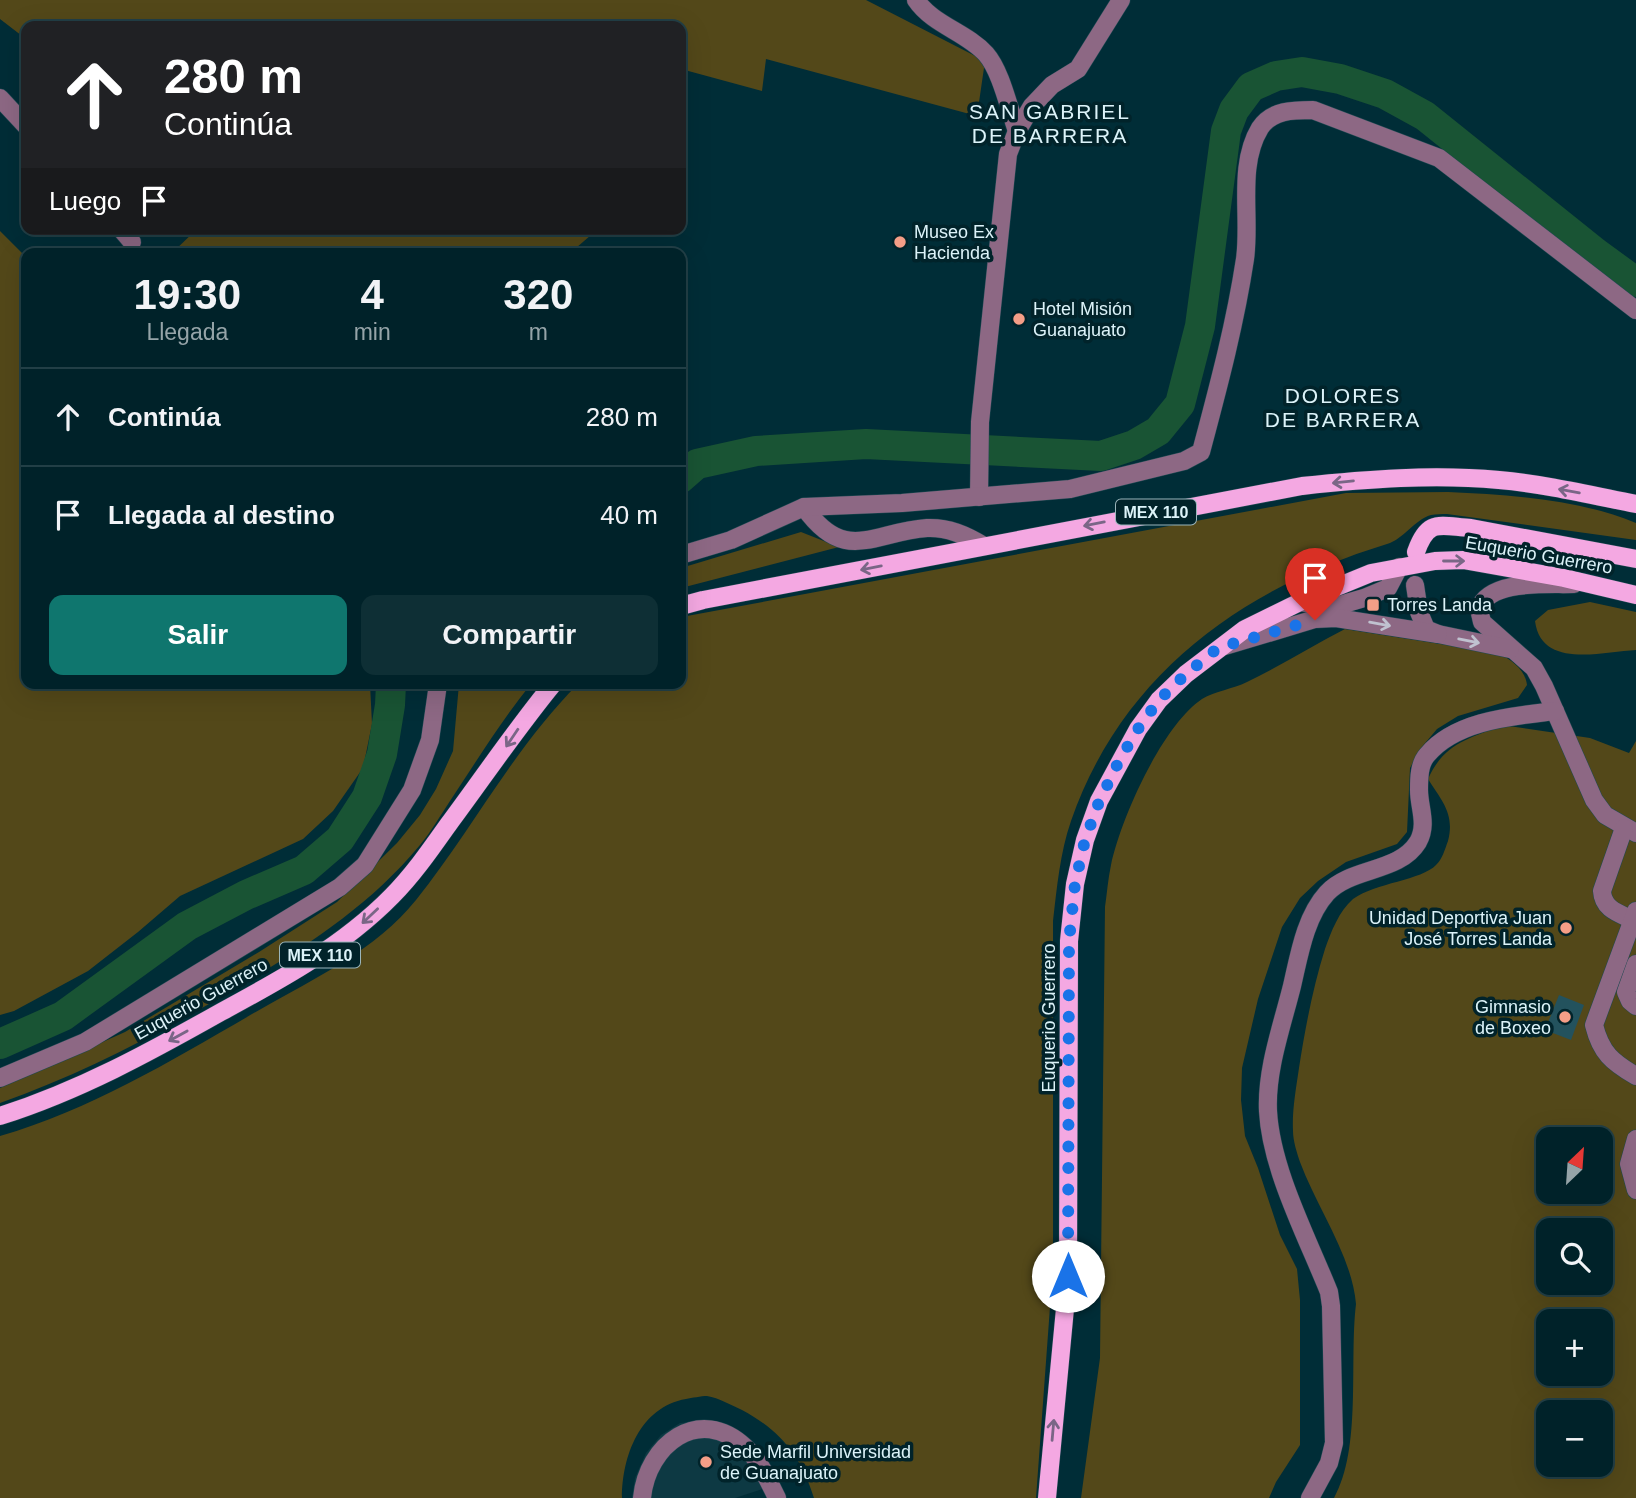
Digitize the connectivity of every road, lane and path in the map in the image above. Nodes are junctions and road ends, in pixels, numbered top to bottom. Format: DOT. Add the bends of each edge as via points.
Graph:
graph roads {
  1 [pos="916,0"];
  2 [pos="1121,0"];
  3 [pos="0,98"];
  4 [pos="21,121"];
  5 [pos="1017,131"];
  6 [pos="1636,310"];
  7 [pos="979,497"];
  8 [pos="1636,504"];
  9 [pos="804,507"];
  10 [pos="984,546"];
  11 [pos="1416,552"];
  12 [pos="686,554"];
  13 [pos="1636,559"];
  14 [pos="1585,583"];
  15 [pos="1415,585"];
  16 [pos="1636,595"];
  17 [pos="686,605"];
  18 [pos="1437,634"];
  19 [pos="1218,648"];
  20 [pos="1511,649"];
  21 [pos="437,689"];
  22 [pos="549,689"];
  23 [pos="1555,710"];
  24 [pos="1630,830"];
  25 [pos="1634,915"];
  26 [pos="1636,964"];
  27 [pos="1636,1006"];
  28 [pos="1636,1076"];
  29 [pos="0,1078"];
  30 [pos="0,1116"];
  31 [pos="1636,1139"];
  32 [pos="1633,1166"];
  33 [pos="1636,1190"];
  34 [pos="642,1498"];
  35 [pos="777,1498"];
  36 [pos="1048,1498"];
  37 [pos="1310,1498"];
  1 -- 5 [label="street" via="985,53"];
  2 -- 5 [label="street" via="1078,69 1052,85"];
  3 -- 4 [label="street"];
  5 -- 7 [label="street" via="1008,154 980,422"];
  6 -- 7 [label="street" via="1439,158 1313,110 1273,115 1253,141 1248,162 1245,254 1235,322 1201,452 1184,461 1070,489"];
  7 -- 9 [label="street"];
  8 -- 10 [label="main road, MEX 110, one-way" via="1501,480 1363,480 1302,486"];
  9 -- 10 [label="street" via="828,533 848,542 927,528 949,529"];
  9 -- 12 [label="street" via="731,540"];
  10 -- 17 [label="main road, MEX 110, one-way"];
  11 -- 13 [label="main road" via="1425,531 1445,527"];
  14 -- 16 [label="main road, Euquerio Guerrero"];
  19 -- 14 [label="main road, Euquerio Guerrero, one-way" via="1300,601 1399,567 1463,560"];
  14 -- 20 [label="street" via="1500,589 1488,594 1479,609 1482,622"];
  15 -- 18 [label="street" via="1421,623"];
  19 -- 18 [label="street, one-way" via="1336,618"];
  18 -- 20 [label="street, one-way"];
  36 -- 19 [label="main road, Euquerio Guerrero, one-way" via="1068,1276 1069,941 1075,884 1099,802 1132,739 1159,700"];
  20 -- 23 [label="street" via="1534,668"];
  21 -- 29 [label="street" via="430,740 412,790 365,865 340,887 85,1042"];
  22 -- 30 [label="main road, Euquerio Guerrero / MEX 110, one-way" via="422,860 393,896 360,926 296,971 176,1038 93,1081"];
  23 -- 24 [label="street" via="1594,800 1605,815"];
  23 -- 37 [label="street" via="1482,722 1443,740 1425,756 1419,773 1424,821 1419,840 1408,854 1327,892 1311,917 1271,1071 1268,1110 1282,1174 1331,1306 1334,1443"];
  24 -- 25 [label="street" via="1602,899 1607,908"];
  25 -- 28 [label="street" via="1594,1026 1599,1045 1610,1059"];
  26 -- 27 [label="street" via="1626,992"];
  31 -- 32 [label="street"];
  32 -- 33 [label="street"];
  34 -- 35 [label="street" via="651,1465 663,1447 681,1434 704,1428 744,1446 759,1462"];
}
